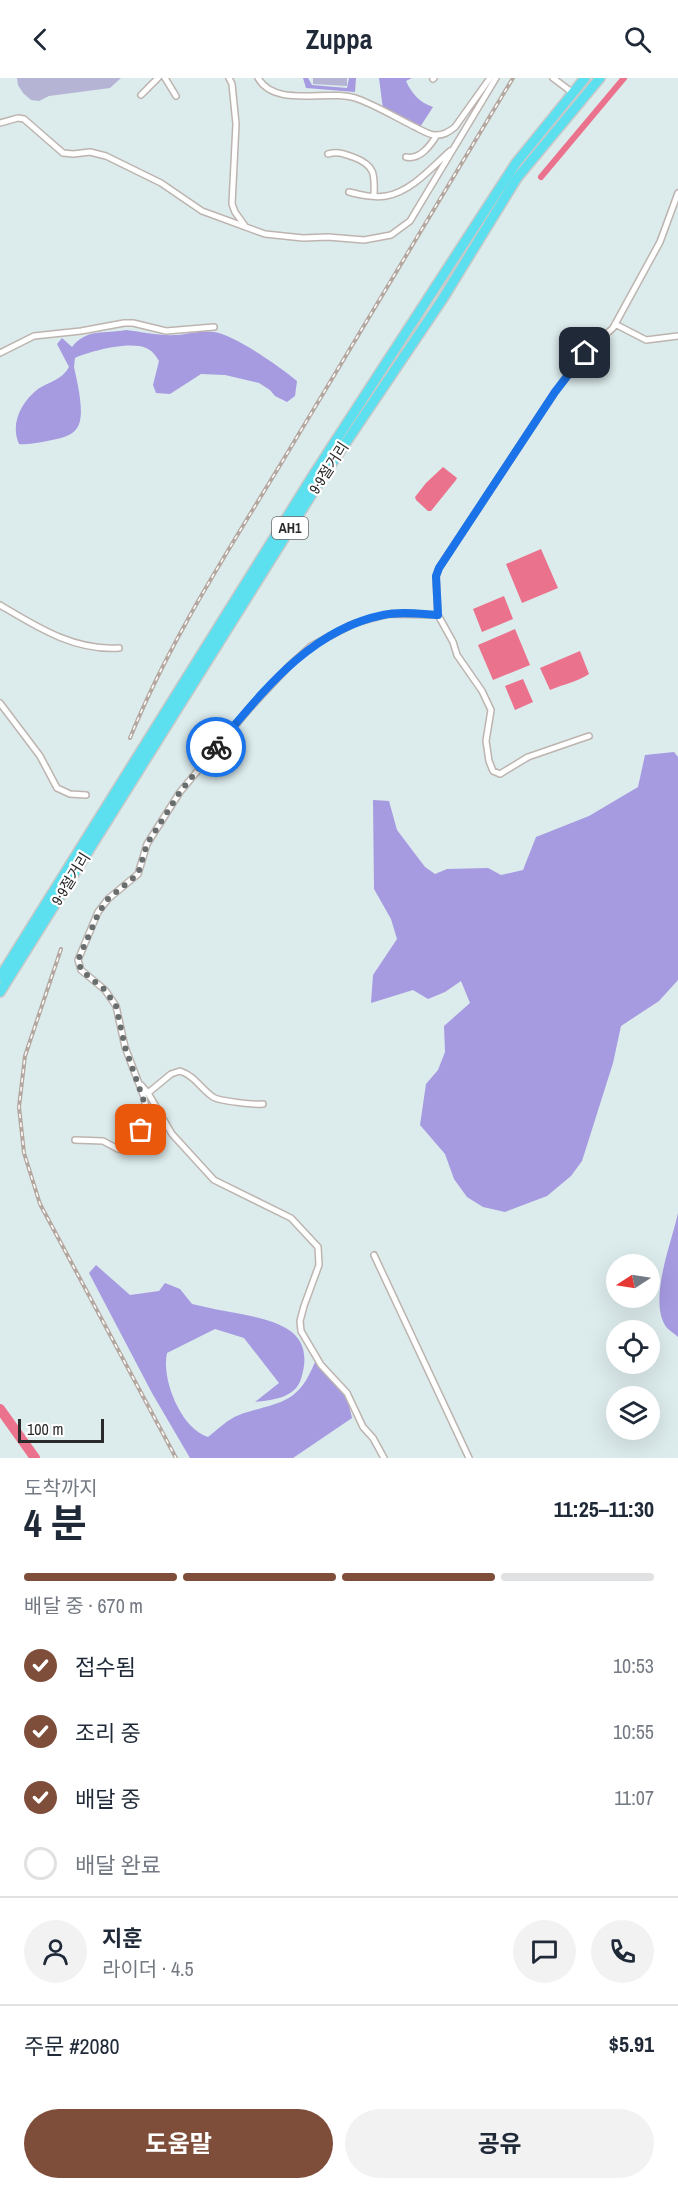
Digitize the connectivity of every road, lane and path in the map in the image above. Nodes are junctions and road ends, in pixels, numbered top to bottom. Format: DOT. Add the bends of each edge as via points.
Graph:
graph roads {
  1 [pos="158,78"];
  2 [pos="165,78"];
  3 [pos="229,78"];
  4 [pos="258,78"];
  5 [pos="496,78"];
  6 [pos="554,78"];
  7 [pos="585,78"];
  8 [pos="600,78"];
  9 [pos="488,79"];
  10 [pos="573,93"];
  11 [pos="141,95"];
  12 [pos="176,96"];
  13 [pos="0,123"];
  14 [pos="437,135"];
  15 [pos="456,146"];
  16 [pos="328,154"];
  17 [pos="406,157"];
  18 [pos="349,192"];
  19 [pos="678,194"];
  20 [pos="374,196"];
  21 [pos="246,227"];
  22 [pos="615,324"];
  23 [pos="213,327"];
  24 [pos="678,336"];
  25 [pos="0,353"];
  26 [pos="0,605"];
  27 [pos="438,615"];
  28 [pos="118,648"];
  29 [pos="0,703"];
  30 [pos="589,736"];
  31 [pos="86,795"];
  32 [pos="0,977"];
  33 [pos="0,992"];
  34 [pos="139,1083"];
  35 [pos="148,1093"];
  36 [pos="263,1104"];
  37 [pos="75,1140"];
  38 [pos="374,1255"];
  39 [pos="384,1458"];
  40 [pos="469,1458"];
  1 -- 11 [label="street"];
  2 -- 12 [label="street"];
  3 -- 21 [label="street" via="236,124 232,204"];
  4 -- 14 [label="street" via="267,89 283,95 358,99"];
  5 -- 15 [label="street"];
  6 -- 10 [label="street"];
  7 -- 10 [label="highway, 9·9절거리 / AH1"];
  8 -- 33 [label="highway, 9·9절거리 / AH1" via="517,178 442,300 320,481"];
  9 -- 14 [label="street" via="455,127"];
  10 -- 32 [label="highway, 9·9절거리 / AH1" via="516,163 321,464"];
  13 -- 21 [label="street" via="24,119 63,153 106,156 161,183 202,211"];
  14 -- 17 [label="street" via="423,153"];
  15 -- 20 [label="street" via="398,192"];
  15 -- 21 [label="street" via="410,221 391,234 364,240 303,238 265,234"];
  16 -- 20 [label="street" via="336,152 365,162 375,179"];
  18 -- 20 [label="street"];
  19 -- 22 [label="street" via="660,242"];
  22 -- 24 [label="street" via="646,340"];
  22 -- 27 [label="street" via="585,353 555,392 439,568"];
  23 -- 25 [label="street" via="166,331 124,323 34,336"];
  26 -- 28 [label="street" via="63,640 96,648"];
  27 -- 30 [label="street" via="491,710 486,741 489,761 496,773 528,757"];
  27 -- 34 [label="street" via="389,614 355,624 311,646 250,708 180,792 147,844 138,874 108,899 99,912 79,965 116,1006 125,1047"];
  29 -- 31 [label="street" via="40,756 57,788"];
  34 -- 35 [label="street"];
  34 -- 37 [label="street" via="147,1115 131,1147 123,1150 103,1141"];
  35 -- 36 [label="street" via="180,1071 193,1077 215,1099"];
  35 -- 39 [label="street" via="172,1134 214,1180 279,1210 318,1246 319,1265 304,1306 301,1331 321,1365 347,1393"];
  38 -- 40 [label="street"];
}
